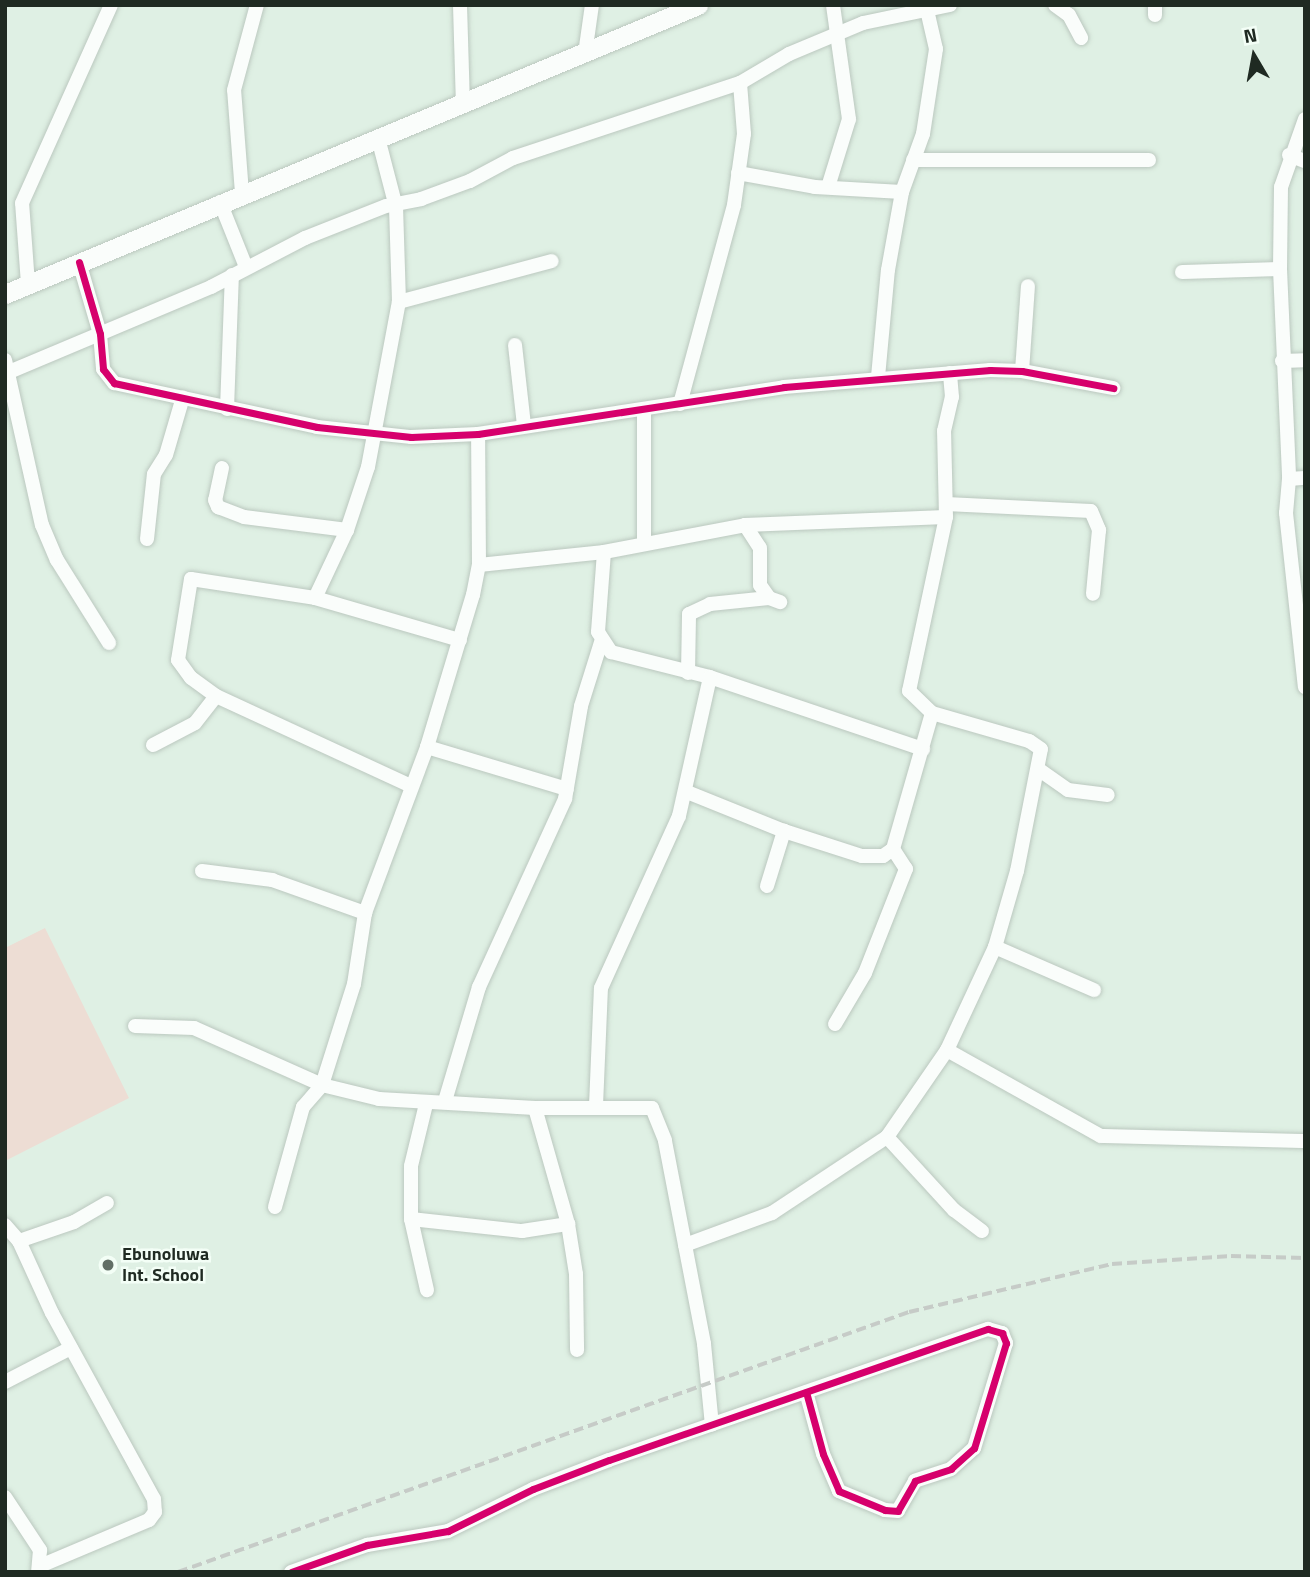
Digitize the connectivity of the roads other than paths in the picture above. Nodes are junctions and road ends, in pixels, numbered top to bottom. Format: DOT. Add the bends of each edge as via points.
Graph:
graph roads {
  1 [pos="111,5"];
  2 [pos="257,5"];
  3 [pos="460,5"];
  4 [pos="592,5"];
  5 [pos="698,5"];
  6 [pos="833,5"];
  7 [pos="950,5"];
  8 [pos="1055,5"];
  9 [pos="928,9"];
  10 [pos="840,32"];
  11 [pos="1081,38"];
  12 [pos="585,54"];
  13 [pos="740,83"];
  14 [pos="463,105"];
  15 [pos="1305,119"];
  16 [pos="378,138"];
  17 [pos="1289,155"];
  18 [pos="913,160"];
  19 [pos="1149,160"];
  20 [pos="1305,161"];
  21 [pos="738,173"];
  22 [pos="828,187"];
  23 [pos="902,192"];
  24 [pos="242,193"];
  25 [pos="220,202"];
  26 [pos="396,206"];
  27 [pos="552,261"];
  28 [pos="79,262"];
  29 [pos="246,267"];
  30 [pos="1280,269"];
  31 [pos="1182,272"];
  32 [pos="233,275"];
  33 [pos="27,284"];
  34 [pos="1028,286"];
  35 [pos="5,293"];
  36 [pos="399,302"];
  37 [pos="100,334"];
  38 [pos="515,345"];
  39 [pos="1305,360"];
  40 [pos="1282,361"];
  41 [pos="7,366"];
  42 [pos="1022,371"];
  43 [pos="950,373"];
  44 [pos="878,377"];
  45 [pos="1113,388"];
  46 [pos="183,397"];
  47 [pos="680,404"];
  48 [pos="227,409"];
  49 [pos="644,412"];
  50 [pos="524,425"];
  51 [pos="376,433"];
  52 [pos="478,434"];
  53 [pos="222,468"];
  54 [pos="1305,478"];
  55 [pos="1289,479"];
  56 [pos="946,511"];
  57 [pos="745,525"];
  58 [pos="347,530"];
  59 [pos="147,539"];
  60 [pos="644,544"];
  61 [pos="604,552"];
  62 [pos="479,565"];
  63 [pos="1093,594"];
  64 [pos="315,597"];
  65 [pos="460,640"];
  66 [pos="601,642"];
  67 [pos="109,643"];
  68 [pos="688,673"];
  69 [pos="710,677"];
  70 [pos="1305,687"];
  71 [pos="216,696"];
  72 [pos="932,713"];
  73 [pos="153,745"];
  74 [pos="427,747"];
  75 [pos="923,748"];
  76 [pos="1041,771"];
  77 [pos="411,786"];
  78 [pos="567,789"];
  79 [pos="687,792"];
  80 [pos="1108,795"];
  81 [pos="784,831"];
  82 [pos="893,849"];
  83 [pos="202,871"];
  84 [pos="767,886"];
  85 [pos="365,913"];
  86 [pos="995,947"];
  87 [pos="1094,989"];
  88 [pos="835,1024"];
  89 [pos="135,1026"];
  90 [pos="947,1050"];
  91 [pos="322,1085"];
  92 [pos="445,1101"];
  93 [pos="426,1104"];
  94 [pos="596,1105"];
  95 [pos="535,1108"];
  96 [pos="887,1137"];
  97 [pos="1305,1140"];
  98 [pos="107,1203"];
  99 [pos="275,1207"];
  100 [pos="411,1219"];
  101 [pos="568,1224"];
  102 [pos="5,1225"];
  103 [pos="982,1231"];
  104 [pos="19,1241"];
  105 [pos="685,1245"];
  106 [pos="427,1290"];
  107 [pos="71,1348"];
  108 [pos="577,1350"];
  109 [pos="5,1382"];
  110 [pos="806,1392"];
  111 [pos="712,1425"];
  112 [pos="5,1497"];
  113 [pos="39,1569"];
  114 [pos="291,1572"];
  1 -- 33 [label="street" via="22,203"];
  2 -- 24 [label="street" via="234,90"];
  3 -- 14 [label="street"];
  4 -- 12 [label="street"];
  5 -- 12 [label="main road"];
  6 -- 10 [label="street"];
  7 -- 9 [label="street"];
  8 -- 11 [label="street" via="1069,15"];
  9 -- 10 [label="street"];
  9 -- 18 [label="street" via="936,49 922,134"];
  10 -- 13 [label="street"];
  10 -- 22 [label="street" via="849,119"];
  12 -- 14 [label="main road"];
  13 -- 21 [label="street" via="744,134"];
  13 -- 26 [label="street" via="513,158 470,181"];
  14 -- 16 [label="main road"];
  15 -- 17 [label="street"];
  16 -- 24 [label="main road"];
  16 -- 26 [label="street"];
  17 -- 20 [label="street"];
  17 -- 30 [label="street" via="1281,187"];
  18 -- 19 [label="street"];
  18 -- 23 [label="street"];
  21 -- 22 [label="street"];
  21 -- 47 [label="street" via="722,256"];
  22 -- 23 [label="street"];
  23 -- 44 [label="street" via="888,270"];
  24 -- 25 [label="main road"];
  25 -- 28 [label="main road"];
  25 -- 29 [label="street"];
  26 -- 29 [label="street" via="305,238"];
  26 -- 36 [label="street"];
  27 -- 36 [label="street"];
  28 -- 33 [label="main road"];
  28 -- 37 [label="street"];
  29 -- 32 [label="street"];
  30 -- 31 [label="street"];
  30 -- 40 [label="street"];
  32 -- 37 [label="street"];
  32 -- 48 [label="street"];
  33 -- 35 [label="main road"];
  34 -- 42 [label="street"];
  36 -- 51 [label="street"];
  37 -- 41 [label="street"];
  37 -- 46 [label="street" via="103,369 114,383"];
  38 -- 50 [label="street"];
  39 -- 40 [label="street"];
  40 -- 55 [label="street"];
  41 -- 67 [label="street" via="42,525 57,560"];
  42 -- 43 [label="street"];
  42 -- 45 [label="street"];
  43 -- 44 [label="street"];
  43 -- 56 [label="street" via="952,397 944,431"];
  44 -- 47 [label="street"];
  46 -- 48 [label="street"];
  46 -- 59 [label="street" via="166,455 154,474"];
  47 -- 49 [label="street"];
  48 -- 51 [label="street"];
  49 -- 50 [label="street"];
  49 -- 60 [label="street"];
  50 -- 52 [label="street"];
  51 -- 52 [label="street" via="411,437"];
  51 -- 58 [label="street"];
  52 -- 62 [label="street"];
  53 -- 58 [label="street" via="215,500 218,507 244,517"];
  54 -- 55 [label="street"];
  55 -- 70 [label="street" via="1286,513"];
  56 -- 57 [label="street"];
  56 -- 63 [label="street" via="1091,511 1099,530"];
  56 -- 72 [label="street" via="909,691"];
  57 -- 60 [label="street"];
  57 -- 68 [label="street" via="760,548 758,578 775,600 710,604 689,614"];
  58 -- 64 [label="street"];
  60 -- 61 [label="street"];
  61 -- 62 [label="street"];
  61 -- 66 [label="street" via="597,613"];
  62 -- 65 [label="street"];
  64 -- 65 [label="street"];
  64 -- 71 [label="street" via="191,579 179,666"];
  65 -- 74 [label="street"];
  66 -- 68 [label="street" via="611,652"];
  66 -- 78 [label="street" via="581,706"];
  68 -- 69 [label="street"];
  69 -- 75 [label="street"];
  69 -- 79 [label="street"];
  71 -- 73 [label="street" via="195,723"];
  71 -- 77 [label="street"];
  72 -- 75 [label="street"];
  72 -- 76 [label="street" via="1037,744"];
  74 -- 77 [label="street"];
  74 -- 78 [label="street"];
  75 -- 82 [label="street"];
  76 -- 80 [label="street" via="1068,790"];
  76 -- 86 [label="street"];
  77 -- 85 [label="street"];
  78 -- 92 [label="street" via="556,825 479,987"];
  79 -- 81 [label="street"];
  79 -- 94 [label="street" via="664,855 601,988"];
  81 -- 82 [label="street" via="862,856 883,856"];
  81 -- 84 [label="street"];
  82 -- 88 [label="street" via="906,869 865,973"];
  83 -- 85 [label="street" via="272,880"];
  85 -- 91 [label="street" via="354,984"];
  86 -- 87 [label="street"];
  86 -- 90 [label="street"];
  89 -- 91 [label="street" via="194,1028"];
  90 -- 96 [label="street"];
  90 -- 97 [label="street" via="1101,1136"];
  91 -- 93 [label="street"];
  91 -- 99 [label="street" via="303,1107"];
  92 -- 93 [label="street"];
  92 -- 95 [label="street"];
  93 -- 100 [label="street" via="411,1166"];
  94 -- 95 [label="street"];
  94 -- 105 [label="street" via="645,1105 658,1114"];
  95 -- 101 [label="street"];
  96 -- 103 [label="street" via="954,1210"];
  96 -- 105 [label="street" via="772,1213"];
  98 -- 104 [label="street" via="74,1222"];
  100 -- 101 [label="street" via="522,1231"];
  100 -- 106 [label="street"];
  101 -- 108 [label="street" via="576,1273"];
  102 -- 104 [label="street"];
  104 -- 107 [label="street"];
  105 -- 111 [label="street" via="708,1367"];
  107 -- 109 [label="street"];
  107 -- 113 [label="street" via="154,1499 155,1512 149,1520"];
  110 -- 110 [label="street" via="988,1329 1002,1334 1006,1343 974,1448 951,1469 915,1481 898,1511 839,1491"];
  110 -- 111 [label="street"];
  111 -- 114 [label="street" via="533,1489 448,1531 367,1545"];
  112 -- 113 [label="street" via="40,1550"];
}
